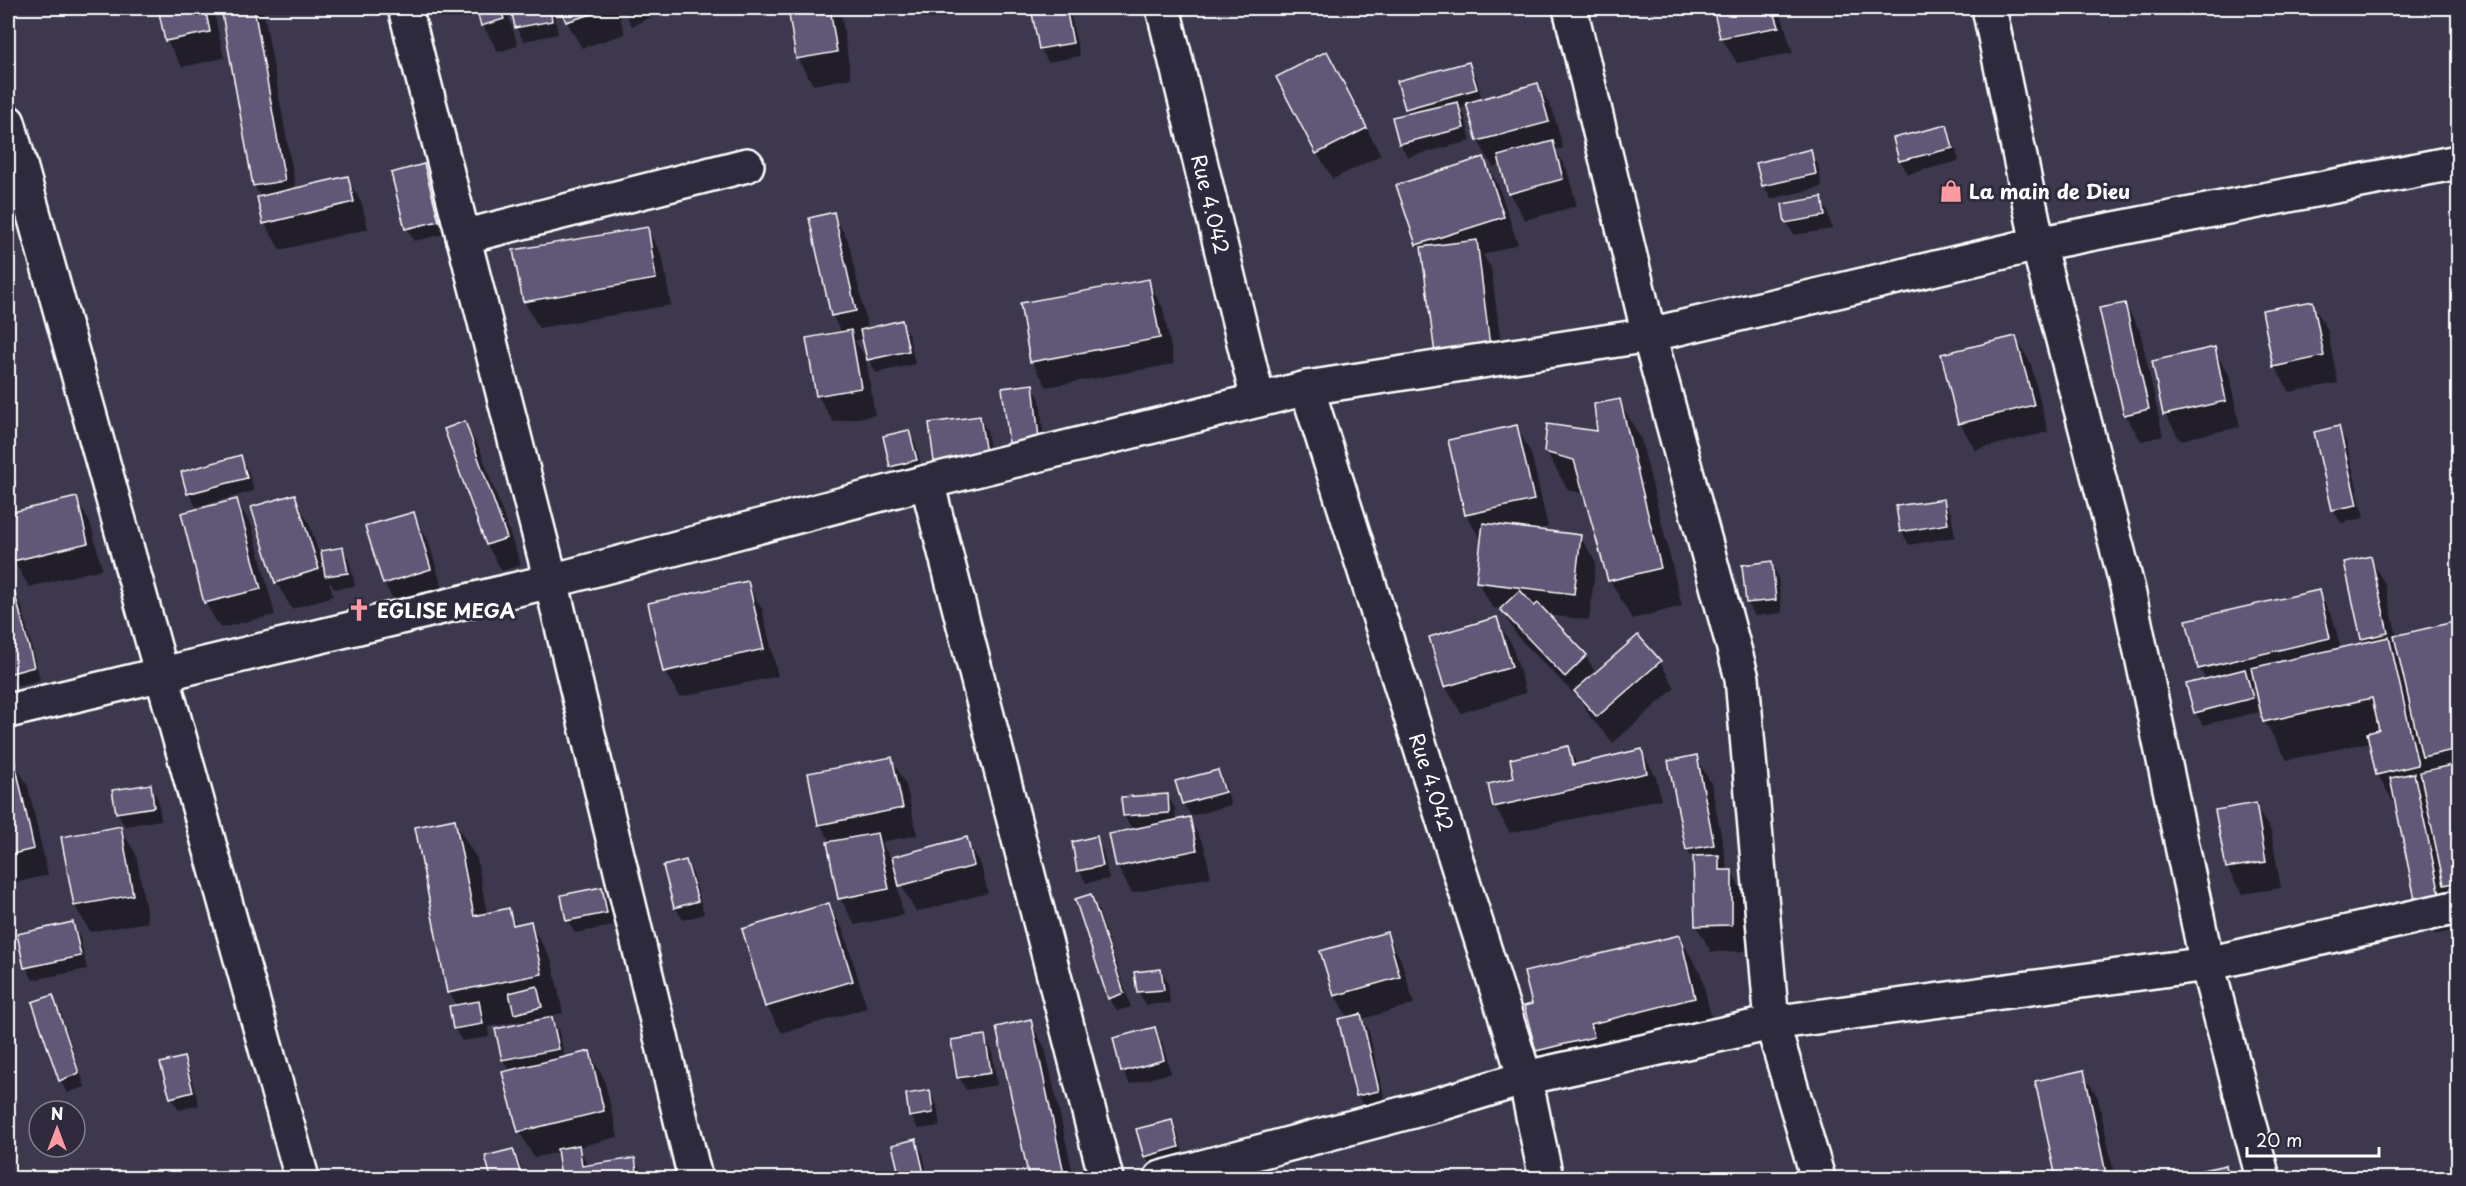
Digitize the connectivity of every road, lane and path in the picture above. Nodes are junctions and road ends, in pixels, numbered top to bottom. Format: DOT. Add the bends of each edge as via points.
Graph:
graph roads {
  1 [pos="405,8"];
  2 [pos="1163,8"];
  3 [pos="1570,8"];
  4 [pos="1989,8"];
  5 [pos="8,122"];
  6 [pos="2458,162"];
  7 [pos="747,165"];
  8 [pos="463,237"];
  9 [pos="2038,244"];
  10 [pos="1649,335"];
  11 [pos="1307,388"];
  12 [pos="1258,400"];
  13 [pos="927,482"];
  14 [pos="551,581"];
  15 [pos="161,674"];
  16 [pos="8,711"];
  17 [pos="2458,907"];
  18 [pos="2208,964"];
  19 [pos="1772,1023"];
  20 [pos="1525,1078"];
  21 [pos="302,1179"];
  22 [pos="695,1179"];
  23 [pos="1106,1179"];
  24 [pos="1161,1179"];
  25 [pos="1546,1179"];
  26 [pos="1818,1179"];
  27 [pos="2263,1179"];
  1 -- 8 [label="street"];
  2 -- 12 [label="street, Rue 4.042"];
  3 -- 10 [label="street"];
  4 -- 9 [label="street"];
  5 -- 15 [label="street"];
  6 -- 9 [label="street"];
  7 -- 8 [label="street"];
  8 -- 14 [label="street"];
  9 -- 10 [label="street"];
  9 -- 18 [label="street" via="2128,590"];
  10 -- 11 [label="street"];
  10 -- 19 [label="street" via="1742,678"];
  11 -- 12 [label="street"];
  11 -- 20 [label="street, Rue 4.042"];
  12 -- 13 [label="street"];
  13 -- 14 [label="street"];
  13 -- 23 [label="street"];
  14 -- 15 [label="street"];
  14 -- 22 [label="street"];
  15 -- 16 [label="street"];
  15 -- 21 [label="street"];
  17 -- 18 [label="street"];
  18 -- 19 [label="street"];
  18 -- 27 [label="street"];
  19 -- 20 [label="street"];
  19 -- 26 [label="street"];
  20 -- 24 [label="street"];
  20 -- 25 [label="street, Rue 4.042"];
}
